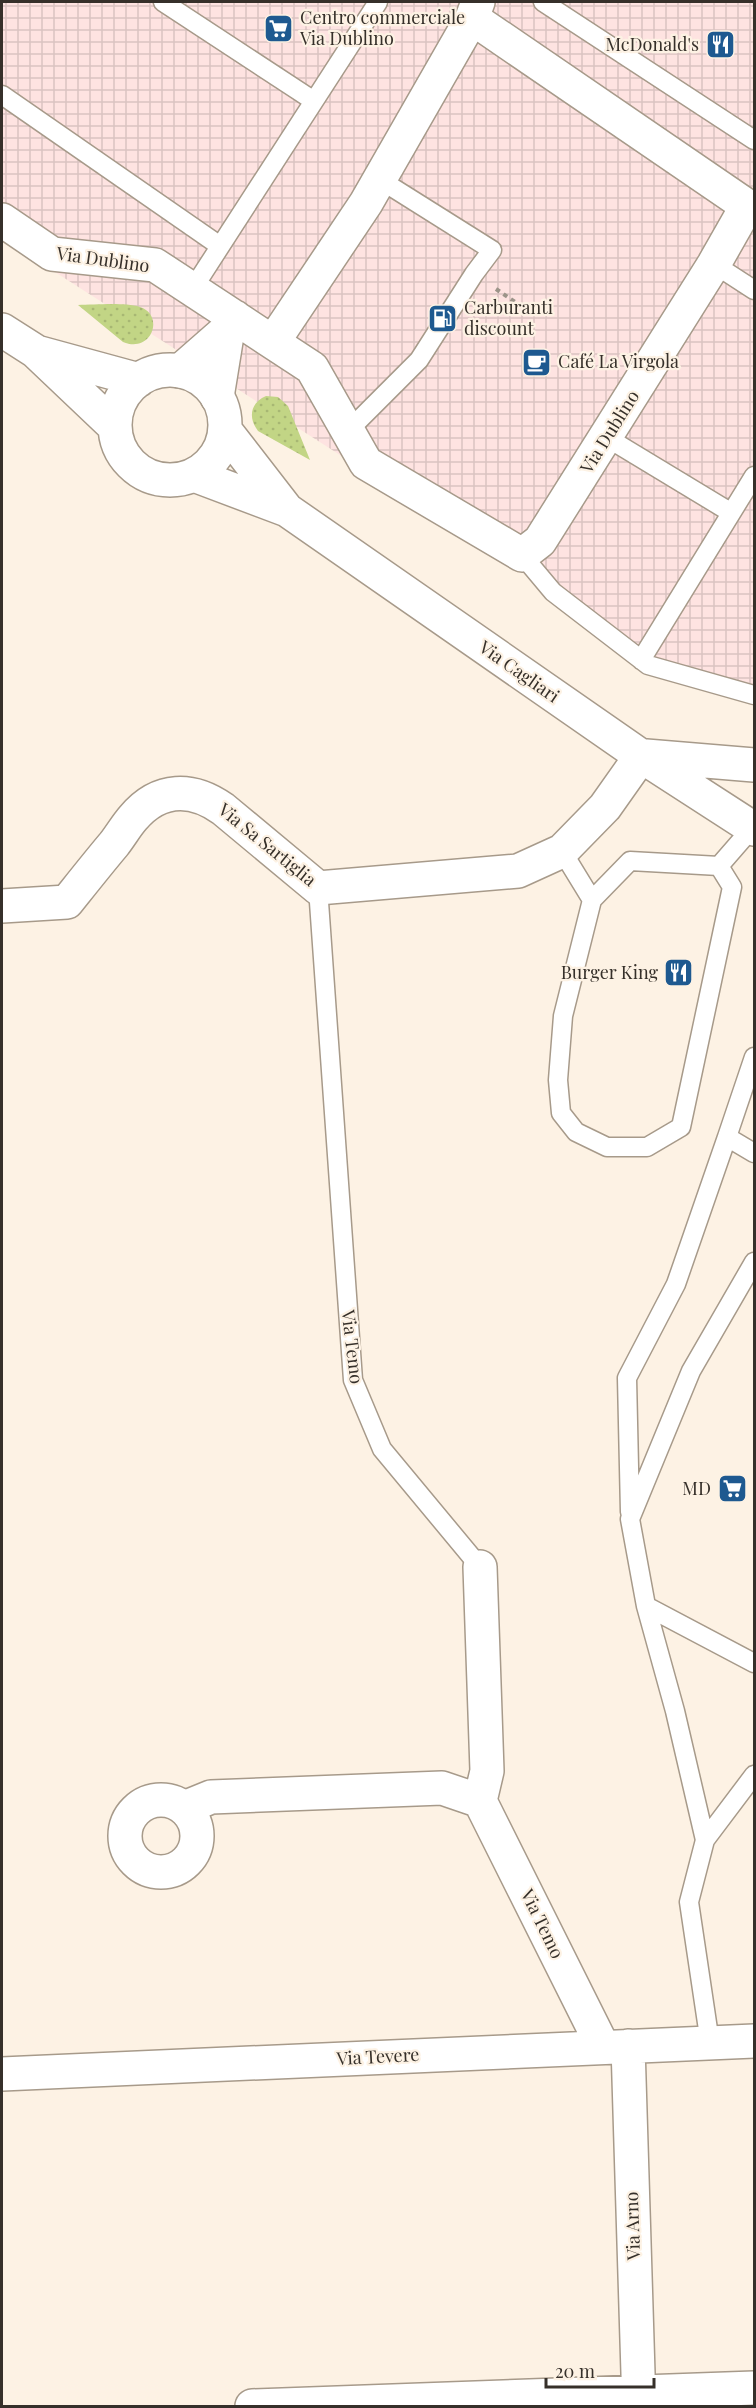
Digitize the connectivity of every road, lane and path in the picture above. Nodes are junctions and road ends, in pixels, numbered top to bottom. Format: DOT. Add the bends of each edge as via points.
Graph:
graph roads {
  1 [pos="164,2"];
  2 [pos="378,2"];
  3 [pos="543,2"];
  4 [pos="475,10"];
  5 [pos="2,95"];
  6 [pos="314,101"];
  7 [pos="754,140"];
  8 [pos="379,179"];
  9 [pos="2,220"];
  10 [pos="220,246"];
  11 [pos="714,264"];
  12 [pos="192,290"];
  13 [pos="754,291"];
  14 [pos="231,323"];
  15 [pos="2,330"];
  16 [pos="273,342"];
  17 [pos="35,351"];
  18 [pos="180,371"];
  19 [pos="139,380"];
  20 [pos="217,397"];
  21 [pos="115,427"];
  22 [pos="225,430"];
  23 [pos="348,431"];
  24 [pos="606,437"];
  25 [pos="194,475"];
  26 [pos="754,476"];
  27 [pos="287,510"];
  28 [pos="730,512"];
  29 [pos="522,555"];
  30 [pos="641,660"];
  31 [pos="754,695"];
  32 [pos="641,756"];
  33 [pos="754,765"];
  34 [pos="754,828"];
  35 [pos="562,851"];
  36 [pos="719,866"];
  37 [pos="318,888"];
  38 [pos="592,900"];
  39 [pos="2,906"];
  40 [pos="754,1057"];
  41 [pos="750,1086"];
  42 [pos="727,1137"];
  43 [pos="754,1153"];
  44 [pos="754,1262"];
  45 [pos="630,1519"];
  46 [pos="480,1567"];
  47 [pos="646,1606"];
  48 [pos="754,1663"];
  49 [pos="754,1774"];
  50 [pos="480,1801"];
  51 [pos="184,1808"];
  52 [pos="705,1839"];
  53 [pos="754,2041"];
  54 [pos="710,2043"];
  55 [pos="615,2047"];
  56 [pos="2,2074"];
  57 [pos="754,2388"];
  58 [pos="639,2400"];
  59 [pos="252,2406"];
  1 -- 6 [label="lane"];
  2 -- 6 [label="lane"];
  3 -- 7 [label="lane"];
  4 -- 8 [label="street, Via Dublino"];
  4 -- 11 [label="street, Via Dublino" via="747,206"];
  5 -- 10 [label="lane"];
  6 -- 10 [label="lane"];
  8 -- 16 [label="street, Via Dublino"];
  8 -- 23 [label="lane" via="492,250 419,360"];
  9 -- 12 [label="street, Via Dublino" via="52,254 155,265"];
  10 -- 12 [label="lane"];
  11 -- 13 [label="lane"];
  11 -- 24 [label="street, Via Dublino"];
  12 -- 14 [label="street, Via Dublino"];
  14 -- 16 [label="street, Via Dublino"];
  14 -- 18 [label="street"];
  14 -- 20 [label="street"];
  15 -- 17 [label="street, Via Cagliari"];
  16 -- 23 [label="street, Via Dublino" via="312,368"];
  17 -- 19 [label="street, Via Cagliari"];
  17 -- 21 [label="street, Via Cagliari"];
  18 -- 19 [label="street" via="159,372"];
  18 -- 20 [label="street" via="202,380"];
  19 -- 21 [label="street" via="121,400"];
  20 -- 22 [label="street, Via Cagliari"];
  21 -- 25 [label="street, Via Cagliari" via="122,453 142,473 167,480"];
  22 -- 25 [label="street" via="212,461"];
  22 -- 27 [label="street, Via Cagliari"];
  23 -- 29 [label="street, Via Dublino" via="366,463"];
  24 -- 28 [label="lane"];
  24 -- 29 [label="street, Via Dublino" via="540,541"];
  25 -- 27 [label="street, Via Cagliari"];
  26 -- 28 [label="lane"];
  27 -- 32 [label="street, Via Cagliari"];
  28 -- 30 [label="lane"];
  29 -- 30 [label="lane" via="553,592"];
  30 -- 31 [label="lane"];
  32 -- 33 [label="street"];
  32 -- 34 [label="street, Via Cagliari"];
  32 -- 35 [label="street, Via Sa Sartiglia" via="604,807"];
  34 -- 36 [label="lane"];
  35 -- 37 [label="street, Via Sa Sartiglia" via="518,871"];
  35 -- 38 [label="lane"];
  36 -- 38 [label="lane" via="630,861"];
  36 -- 38 [label="lane" via="732,887 681,1127 646,1147 607,1147 576,1132 561,1113 558,1080 563,1016"];
  37 -- 39 [label="street, Via Sa Sartiglia" via="207,798 188,793 167,794 148,803 133,817 68,902"];
  37 -- 46 [label="lane, Via Temo" via="353,1380 382,1449"];
  40 -- 41 [label="lane"];
  41 -- 42 [label="lane"];
  42 -- 43 [label="lane"];
  42 -- 45 [label="lane" via="676,1284 627,1378"];
  44 -- 45 [label="lane" via="691,1371"];
  45 -- 47 [label="lane"];
  46 -- 50 [label="street, Via Temo" via="487,1771"];
  47 -- 48 [label="lane"];
  47 -- 52 [label="lane"];
  49 -- 52 [label="lane"];
  50 -- 51 [label="street" via="442,1788 211,1797"];
  50 -- 55 [label="street, Via Temo"];
  52 -- 54 [label="lane" via="689,1902"];
  53 -- 54 [label="street, Via Tevere"];
  54 -- 55 [label="street, Via Tevere"];
  55 -- 56 [label="street, Via Tevere"];
  55 -- 58 [label="street, Via Arno"];
  57 -- 58 [label="street"];
  58 -- 59 [label="street"];
}
